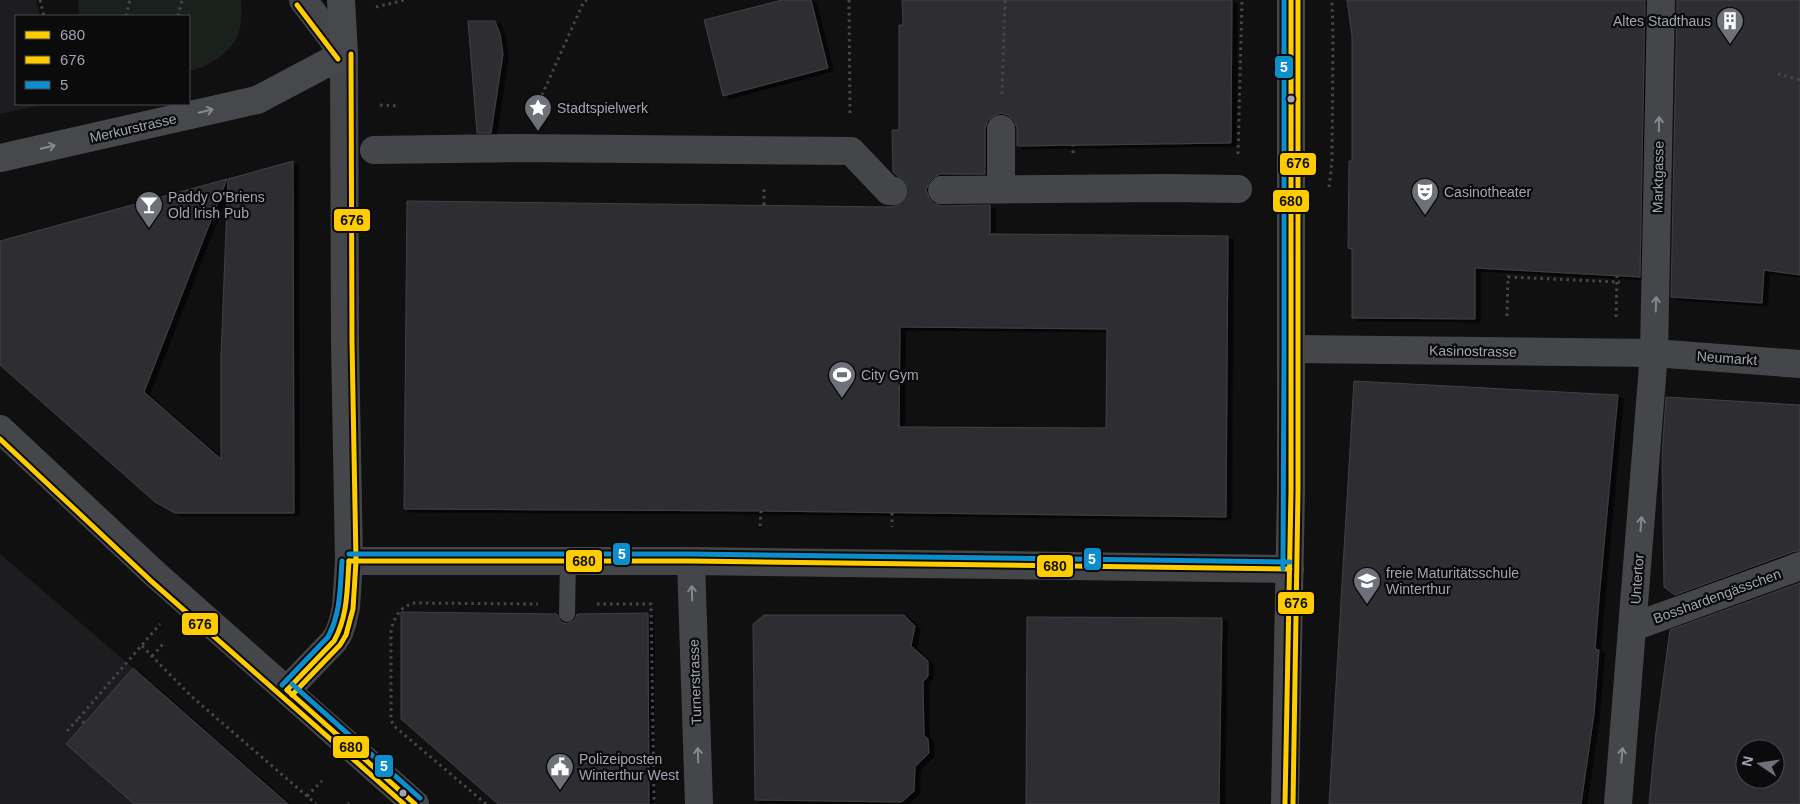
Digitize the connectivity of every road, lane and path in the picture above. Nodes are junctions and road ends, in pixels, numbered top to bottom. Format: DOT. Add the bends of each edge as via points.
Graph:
graph roads {
  1 [pos="40,0"];
  2 [pos="130,0"];
  3 [pos="182,0"];
  4 [pos="303,0"];
  5 [pos="341,0"];
  6 [pos="585,0"];
  7 [pos="849,0"];
  8 [pos="1005,0"];
  9 [pos="1242,0"];
  10 [pos="1291,0"];
  11 [pos="1661,0"];
  12 [pos="44,15"];
  13 [pos="126,15"];
  14 [pos="178,15"];
  15 [pos="344,54"];
  16 [pos="1778,74"];
  17 [pos="1800,80"];
  18 [pos="374,105"];
  19 [pos="399,106"];
  20 [pos="1001,129"];
  21 [pos="519,148"];
  22 [pos="374,150"];
  23 [pos="851,151"];
  24 [pos="0,158"];
  25 [pos="1001,189"];
  26 [pos="1238,189"];
  27 [pos="942,190"];
  28 [pos="893,191"];
  29 [pos="1617,276"];
  30 [pos="1617,282"];
  31 [pos="1292,349"];
  32 [pos="1506,351"];
  33 [pos="1614,352"];
  34 [pos="1654,353"];
  35 [pos="1800,364"];
  36 [pos="0,429"];
  37 [pos="761,511"];
  38 [pos="892,513"];
  39 [pos="760,526"];
  40 [pos="892,527"];
  41 [pos="349,561"];
  42 [pos="568,561"];
  43 [pos="691,561"];
  44 [pos="1800,566"];
  45 [pos="1290,569"];
  46 [pos="182,599"];
  47 [pos="567,610"];
  48 [pos="1633,627"];
  49 [pos="165,642"];
  50 [pos="142,646"];
  51 [pos="152,656"];
  52 [pos="287,690"];
  53 [pos="78,718"];
  54 [pos="84,723"];
  55 [pos="67,731"];
  56 [pos="411,741"];
  57 [pos="411,746"];
  58 [pos="322,781"];
  59 [pos="307,796"];
  60 [pos="316,804"];
  61 [pos="415,804"];
  62 [pos="486,804"];
  63 [pos="654,804"];
  64 [pos="699,804"];
  65 [pos="1285,804"];
  66 [pos="1618,804"];
  1 -- 12 [label="path"];
  2 -- 13 [label="path"];
  3 -- 14 [label="path"];
  4 -- 15 [label="street"];
  5 -- 15 [label="main road"];
  6 -- 21 [label="path"];
  7 -- 23 [label="path"];
  8 -- 20 [label="path"];
  9 -- 26 [label="path"];
  10 -- 31 [label="street"];
  34 -- 11 [label="street, Marktgasse, one-way"];
  24 -- 15 [label="main road, Merkurstrasse, one-way" via="257,100"];
  15 -- 41 [label="street"];
  16 -- 17 [label="path"];
  18 -- 19 [label="path"];
  20 -- 25 [label="street"];
  21 -- 22 [label="street"];
  21 -- 23 [label="street"];
  23 -- 28 [label="street" via="889,191"];
  25 -- 26 [label="street"];
  25 -- 27 [label="street"];
  29 -- 30 [label="path"];
  30 -- 32 [label="path" via="1508,277"];
  30 -- 33 [label="path"];
  31 -- 32 [label="street, Kasinostrasse"];
  31 -- 45 [label="street"];
  32 -- 33 [label="street, Kasinostrasse"];
  33 -- 34 [label="street, Kasinostrasse"];
  34 -- 35 [label="street, Neumarkt"];
  48 -- 34 [label="street, Untertor, one-way"];
  36 -- 46 [label="street"];
  37 -- 39 [label="path"];
  38 -- 40 [label="path"];
  41 -- 42 [label="street"];
  41 -- 52 [label="street" via="346,607 339,633"];
  42 -- 43 [label="street"];
  42 -- 47 [label="lane"];
  43 -- 45 [label="street"];
  64 -- 43 [label="street, Turnerstrasse, one-way"];
  44 -- 48 [label="street, Bosshardengässchen"];
  45 -- 65 [label="street"];
  46 -- 50 [label="path"];
  46 -- 52 [label="street"];
  47 -- 56 [label="path" via="421,602 400,610 391,630 392,720 394,726"];
  47 -- 63 [label="path" via="651,604"];
  66 -- 48 [label="street, Untertor, one-way"];
  49 -- 51 [label="path"];
  50 -- 51 [label="path"];
  50 -- 53 [label="path"];
  51 -- 59 [label="path" via="191,696"];
  52 -- 61 [label="street"];
  53 -- 54 [label="path"];
  53 -- 55 [label="path"];
  56 -- 57 [label="path"];
  56 -- 62 [label="path"];
  58 -- 59 [label="path"];
  59 -- 60 [label="path"];
}
